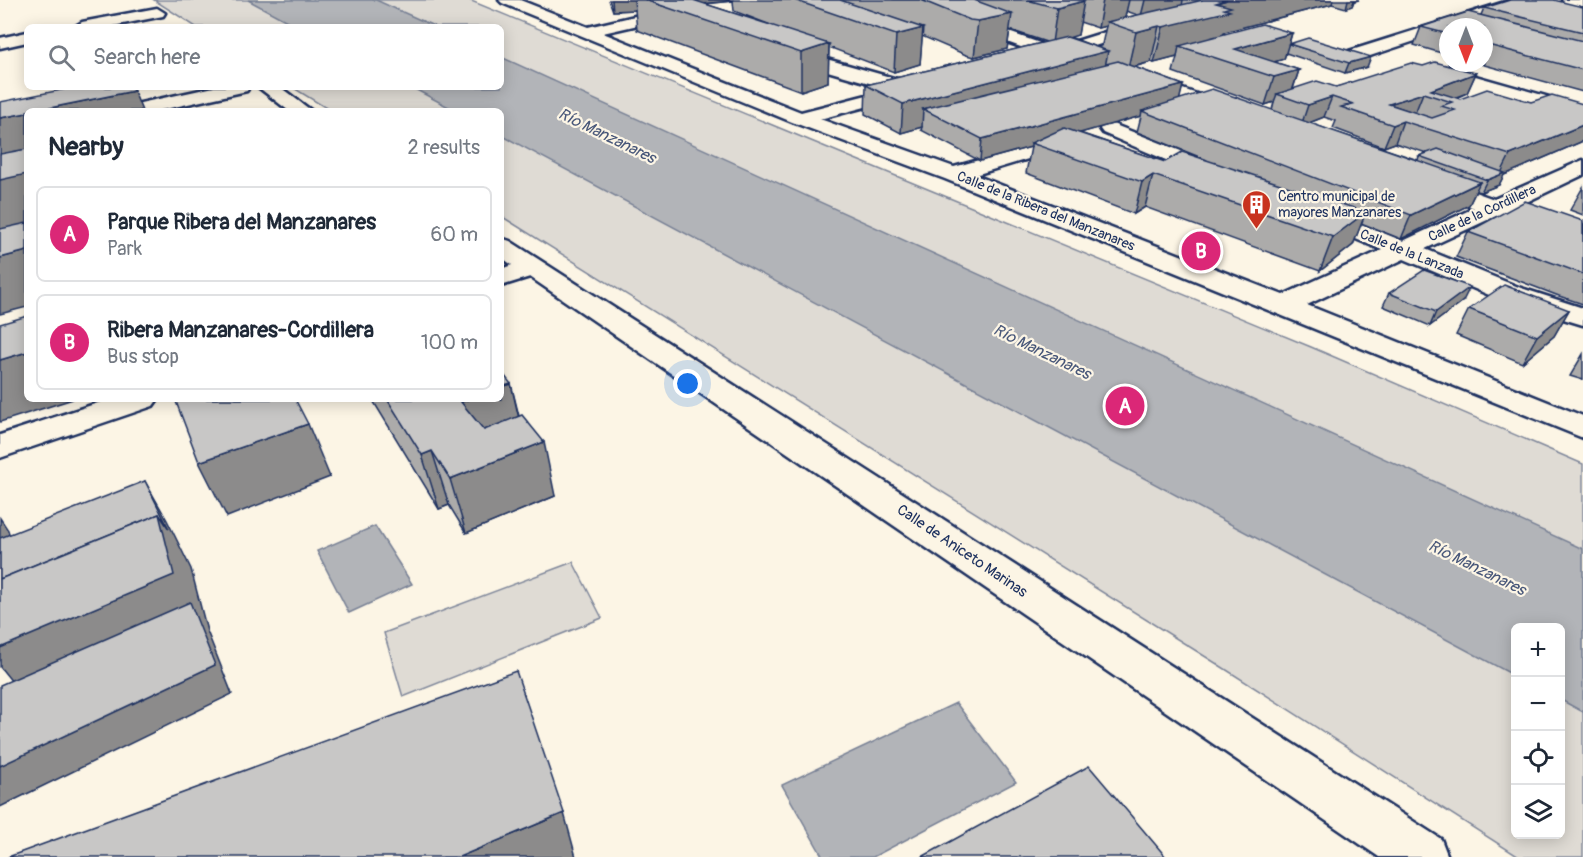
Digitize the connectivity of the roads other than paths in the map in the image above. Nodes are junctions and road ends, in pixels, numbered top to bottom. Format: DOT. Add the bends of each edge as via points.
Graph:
graph roads {
  1 [pos="138,0"];
  2 [pos="507,0"];
  3 [pos="903,0"];
  4 [pos="1514,3"];
  5 [pos="1583,3"];
  6 [pos="1566,6"];
  7 [pos="1118,14"];
  8 [pos="1583,17"];
  9 [pos="1478,18"];
  10 [pos="695,19"];
  11 [pos="106,24"];
  12 [pos="1439,31"];
  13 [pos="586,32"];
  14 [pos="24,39"];
  15 [pos="0,43"];
  16 [pos="1390,44"];
  17 [pos="769,48"];
  18 [pos="1419,52"];
  19 [pos="1055,53"];
  20 [pos="1355,55"];
  21 [pos="1025,61"];
  22 [pos="1091,63"];
  23 [pos="1490,72"];
  24 [pos="1125,75"];
  25 [pos="226,90"];
  26 [pos="271,90"];
  27 [pos="1583,98"];
  28 [pos="1203,102"];
  29 [pos="143,108"];
  30 [pos="298,108"];
  31 [pos="1172,111"];
  32 [pos="799,117"];
  33 [pos="1248,119"];
  34 [pos="1141,120"];
  35 [pos="1110,129"];
  36 [pos="1583,167"];
  37 [pos="953,174"];
  38 [pos="1416,179"];
  39 [pos="1240,183"];
  40 [pos="1294,205"];
  41 [pos="1495,208"];
  42 [pos="1583,234"];
  43 [pos="1403,250"];
  44 [pos="504,251"];
  45 [pos="517,273"];
  46 [pos="1284,305"];
  47 [pos="1583,317"];
  48 [pos="133,402"];
  49 [pos="1583,428"];
  50 [pos="0,447"];
  51 [pos="1423,857"];
  1 -- 11 [label="main road" via="163,17"];
  2 -- 13 [label="main road, Calle de la Ribera del Manzanares"];
  3 -- 19 [label="main road"];
  4 -- 9 [label="main road"];
  5 -- 6 [label="main road"];
  6 -- 8 [label="main road"];
  7 -- 19 [label="main road" via="1154,22"];
  10 -- 13 [label="main road" via="669,13"];
  12 -- 16 [label="main road"];
  13 -- 32 [label="main road, Calle de la Ribera del Manzanares"];
  14 -- 15 [label="main road"];
  16 -- 18 [label="main road"];
  16 -- 20 [label="main road"];
  17 -- 32 [label="main road" via="916,88"];
  19 -- 21 [label="main road"];
  19 -- 22 [label="main road"];
  23 -- 27 [label="main road"];
  24 -- 28 [label="main road"];
  25 -- 29 [label="main road"];
  26 -- 30 [label="main road"];
  28 -- 31 [label="main road"];
  28 -- 33 [label="main road"];
  32 -- 37 [label="main road, Calle de la Ribera del Manzanares"];
  34 -- 35 [label="main road"];
  35 -- 37 [label="main road"];
  35 -- 39 [label="main road"];
  36 -- 41 [label="main road, Calle de la Cordillera"];
  37 -- 46 [label="main road, Calle de la Ribera del Manzanares"];
  38 -- 41 [label="main road"];
  40 -- 43 [label="main road, Calle de la Lanzada"];
  41 -- 42 [label="main road"];
  41 -- 43 [label="main road, Calle de la Cordillera"];
  43 -- 46 [label="main road, Calle de la Cordillera"];
  43 -- 47 [label="main road, Calle de la Lanzada" via="1511,294"];
  44 -- 45 [label="main road, Calle de Aniceto Marinas"];
  45 -- 51 [label="main road, Calle de Aniceto Marinas"];
  46 -- 49 [label="main road, Calle de la Ribera del Manzanares"];
  48 -- 50 [label="main road"];
}
